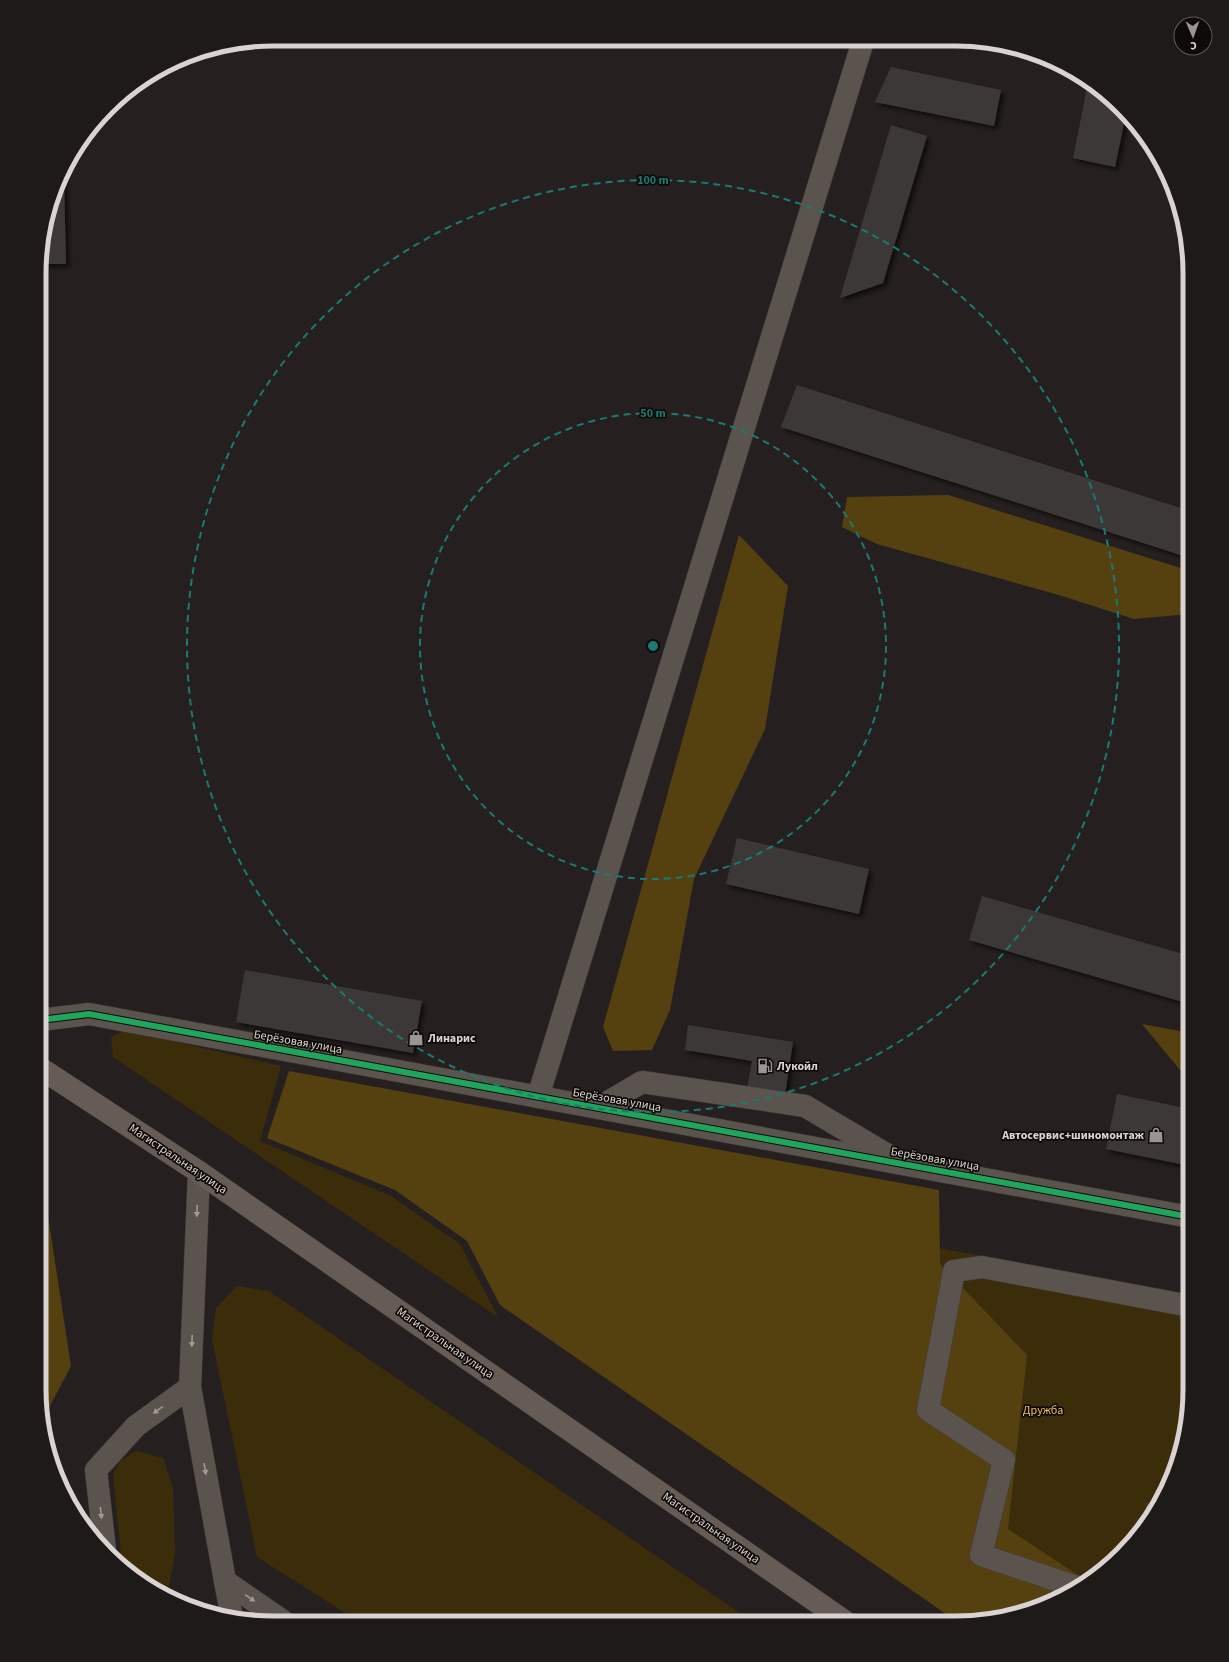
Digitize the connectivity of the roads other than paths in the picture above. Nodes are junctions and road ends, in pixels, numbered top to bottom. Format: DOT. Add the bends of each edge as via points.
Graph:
graph roads {
  1 [pos="861,46"];
  2 [pos="46,1019"];
  3 [pos="46,1072"];
  4 [pos="538,1097"];
  5 [pos="598,1108"];
  6 [pos="905,1164"];
  7 [pos="199,1172"];
  8 [pos="1183,1216"];
  9 [pos="1183,1305"];
  10 [pos="190,1387"];
  11 [pos="104,1541"];
  12 [pos="225,1581"];
  13 [pos="1071,1585"];
  14 [pos="231,1612"];
  15 [pos="276,1616"];
  16 [pos="837,1616"];
  1 -- 4 [label="street"];
  2 -- 4 [label="street, Берёзовая улица" via="89,1014"];
  3 -- 7 [label="main road, Магистральная улица"];
  4 -- 5 [label="street, Берёзовая улица"];
  5 -- 6 [label="street, Берёзовая улица"];
  5 -- 6 [label="street" via="642,1082 805,1106"];
  6 -- 8 [label="street, Берёзовая улица"];
  7 -- 10 [label="street, one-way"];
  7 -- 16 [label="main road, Магистральная улица"];
  9 -- 13 [label="street" via="982,1267 954,1271 928,1410 1004,1460 981,1555"];
  10 -- 11 [label="street, one-way" via="136,1426 96,1470"];
  10 -- 12 [label="street, one-way"];
  12 -- 14 [label="street"];
  12 -- 15 [label="street, one-way"];
}
